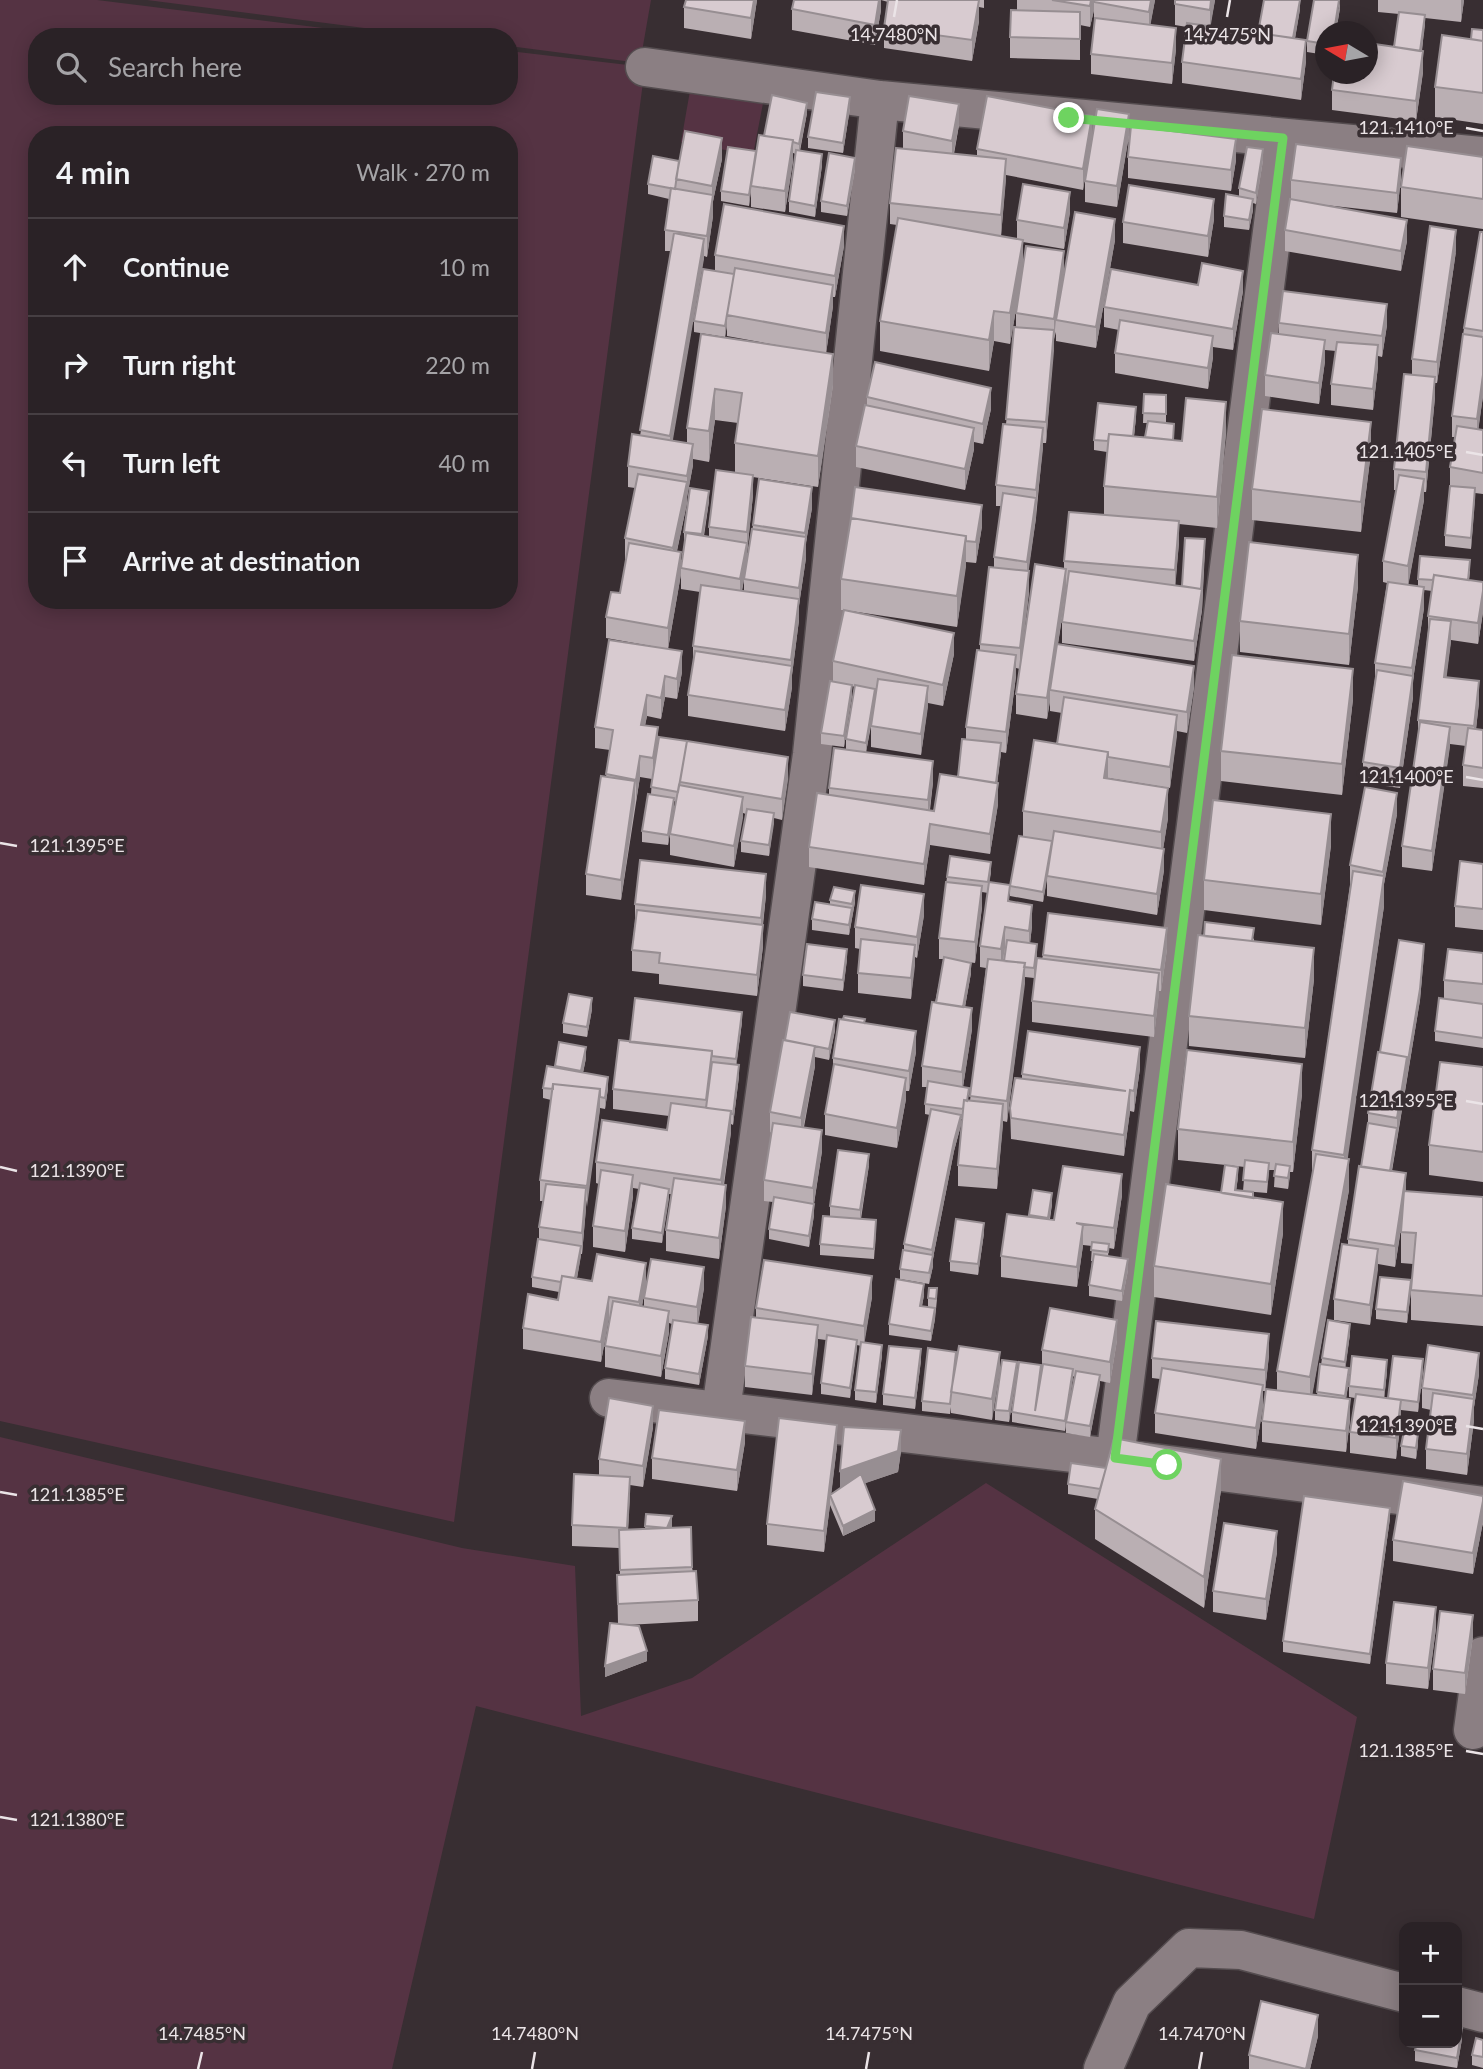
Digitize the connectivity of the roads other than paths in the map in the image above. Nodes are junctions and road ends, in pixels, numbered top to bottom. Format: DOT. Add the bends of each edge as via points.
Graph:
graph roads {
  1 [pos="645,67"];
  2 [pos="880,100"];
  3 [pos="1283,138"];
  4 [pos="1483,156"];
  5 [pos="609,1398"];
  6 [pos="721,1409"];
  7 [pos="1115,1458"];
  8 [pos="1483,1506"];
  9 [pos="1483,1656"];
  10 [pos="1473,1730"];
  11 [pos="1399,1992"];
  12 [pos="1462,2007"];
  13 [pos="1483,2013"];
  14 [pos="1103,2069"];
  1 -- 2 [label="street"];
  2 -- 3 [label="street"];
  2 -- 6 [label="street" via="812,754"];
  3 -- 4 [label="street"];
  3 -- 7 [label="street"];
  5 -- 6 [label="street"];
  6 -- 7 [label="street"];
  7 -- 8 [label="street"];
  9 -- 10 [label="street"];
  11 -- 14 [label="street" via="1241,1950 1188,1948 1132,2003"];
  12 -- 13 [label="street"];
}
